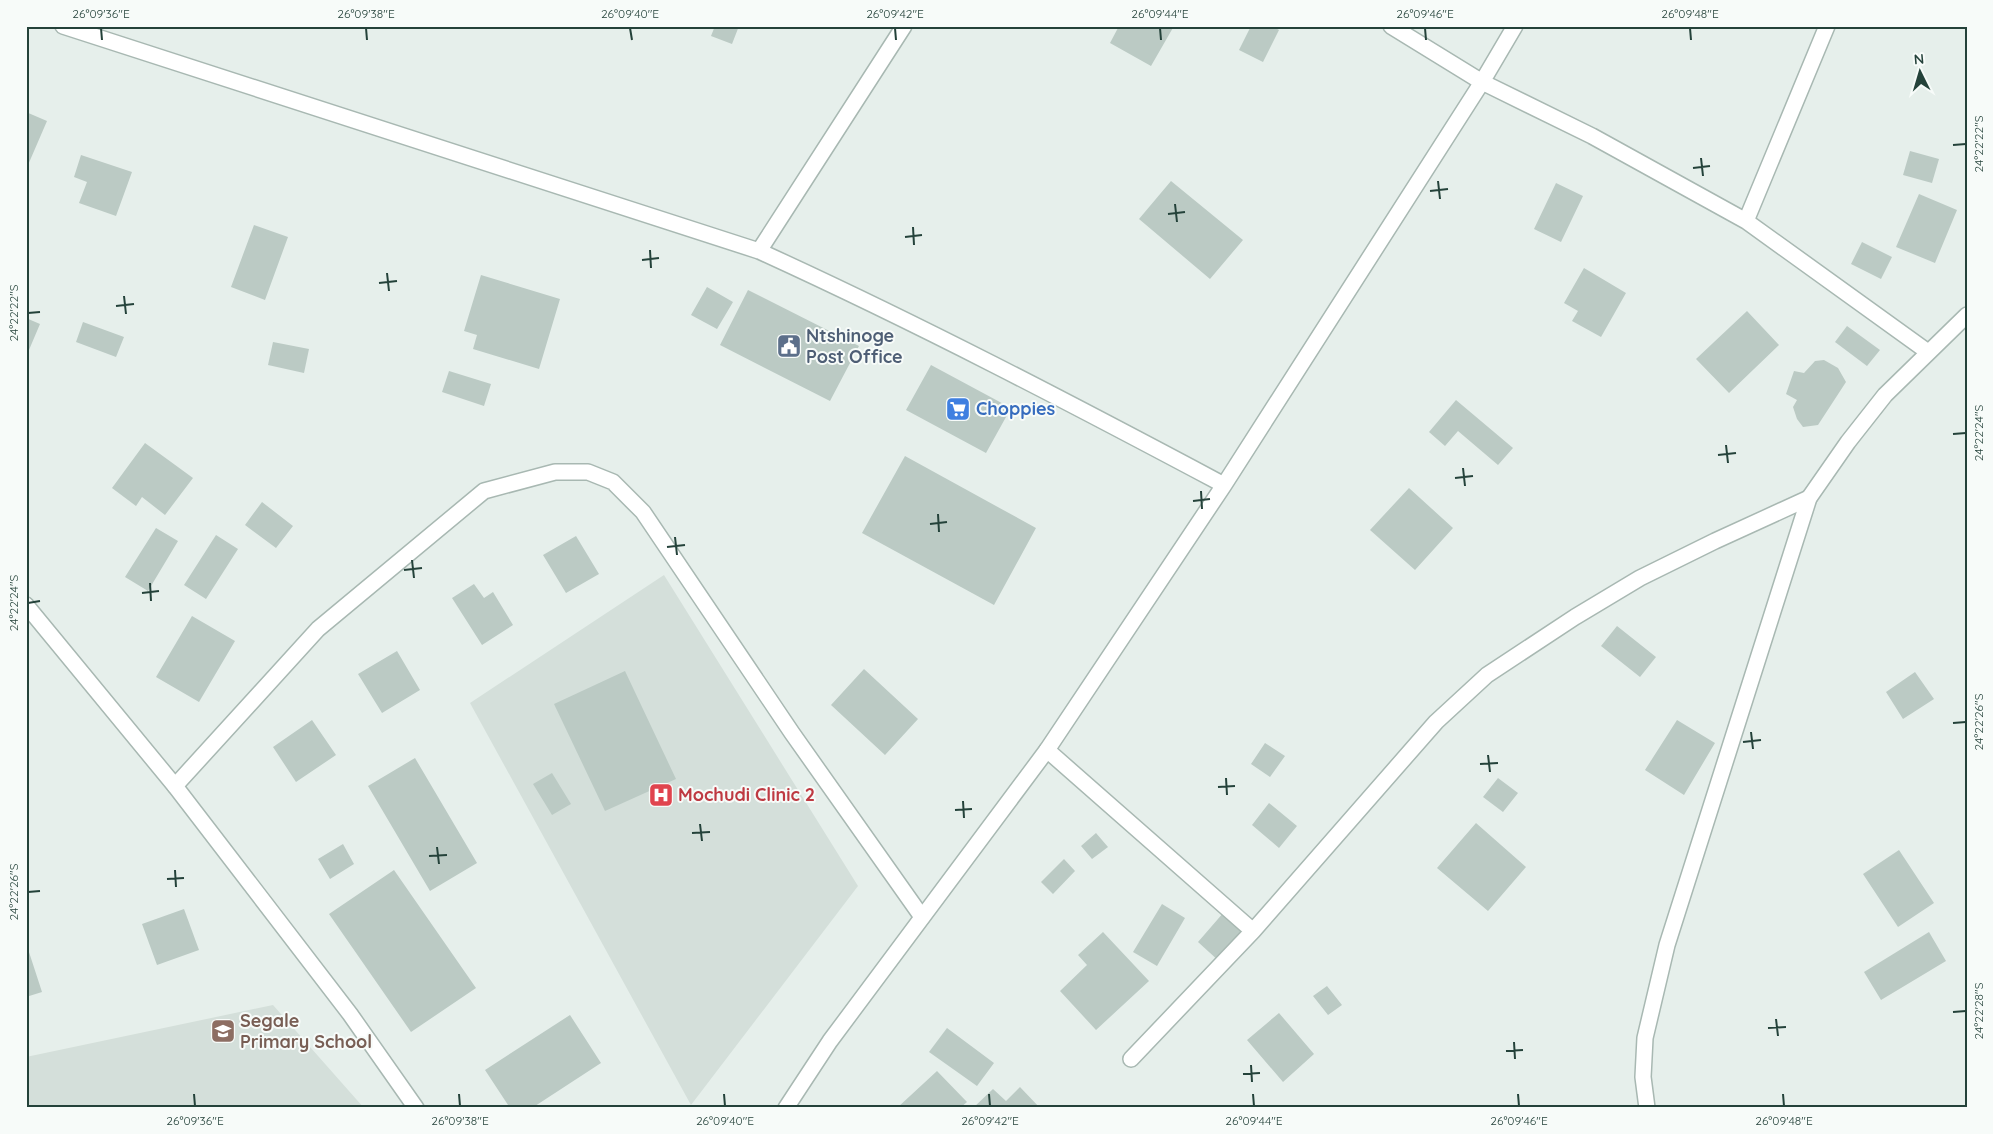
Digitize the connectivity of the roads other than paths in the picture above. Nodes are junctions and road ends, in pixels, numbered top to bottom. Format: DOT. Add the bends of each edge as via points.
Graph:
graph roads {
  1 [pos="63,26"];
  2 [pos="904,26"];
  3 [pos="1390,26"];
  4 [pos="1515,26"];
  5 [pos="1826,26"];
  6 [pos="1482,82"];
  7 [pos="1746,221"];
  8 [pos="759,251"];
  9 [pos="1967,315"];
  10 [pos="1928,352"];
  11 [pos="1224,485"];
  12 [pos="1809,498"];
  13 [pos="26,605"];
  14 [pos="1047,750"];
  15 [pos="175,786"];
  16 [pos="922,918"];
  17 [pos="1253,931"];
  18 [pos="1131,1060"];
  19 [pos="416,1108"];
  20 [pos="786,1108"];
  21 [pos="1647,1108"];
  1 -- 8 [label="street"];
  2 -- 8 [label="street"];
  3 -- 6 [label="street"];
  4 -- 6 [label="street"];
  5 -- 7 [label="street"];
  6 -- 7 [label="street" via="1592,136"];
  6 -- 11 [label="street"];
  7 -- 10 [label="street"];
  8 -- 11 [label="street" via="1004,368"];
  9 -- 10 [label="street"];
  10 -- 12 [label="street" via="1885,395"];
  11 -- 14 [label="street"];
  12 -- 17 [label="street" via="1640,578 1487,675 1436,722"];
  12 -- 21 [label="street" via="1667,945 1645,1038 1643,1077"];
  13 -- 15 [label="street"];
  14 -- 16 [label="street"];
  14 -- 17 [label="street"];
  15 -- 16 [label="street" via="318,630 484,491 555,472 588,472 613,482 643,512"];
  15 -- 19 [label="street" via="350,1014"];
  16 -- 20 [label="street" via="830,1040"];
  17 -- 18 [label="street"];
}
